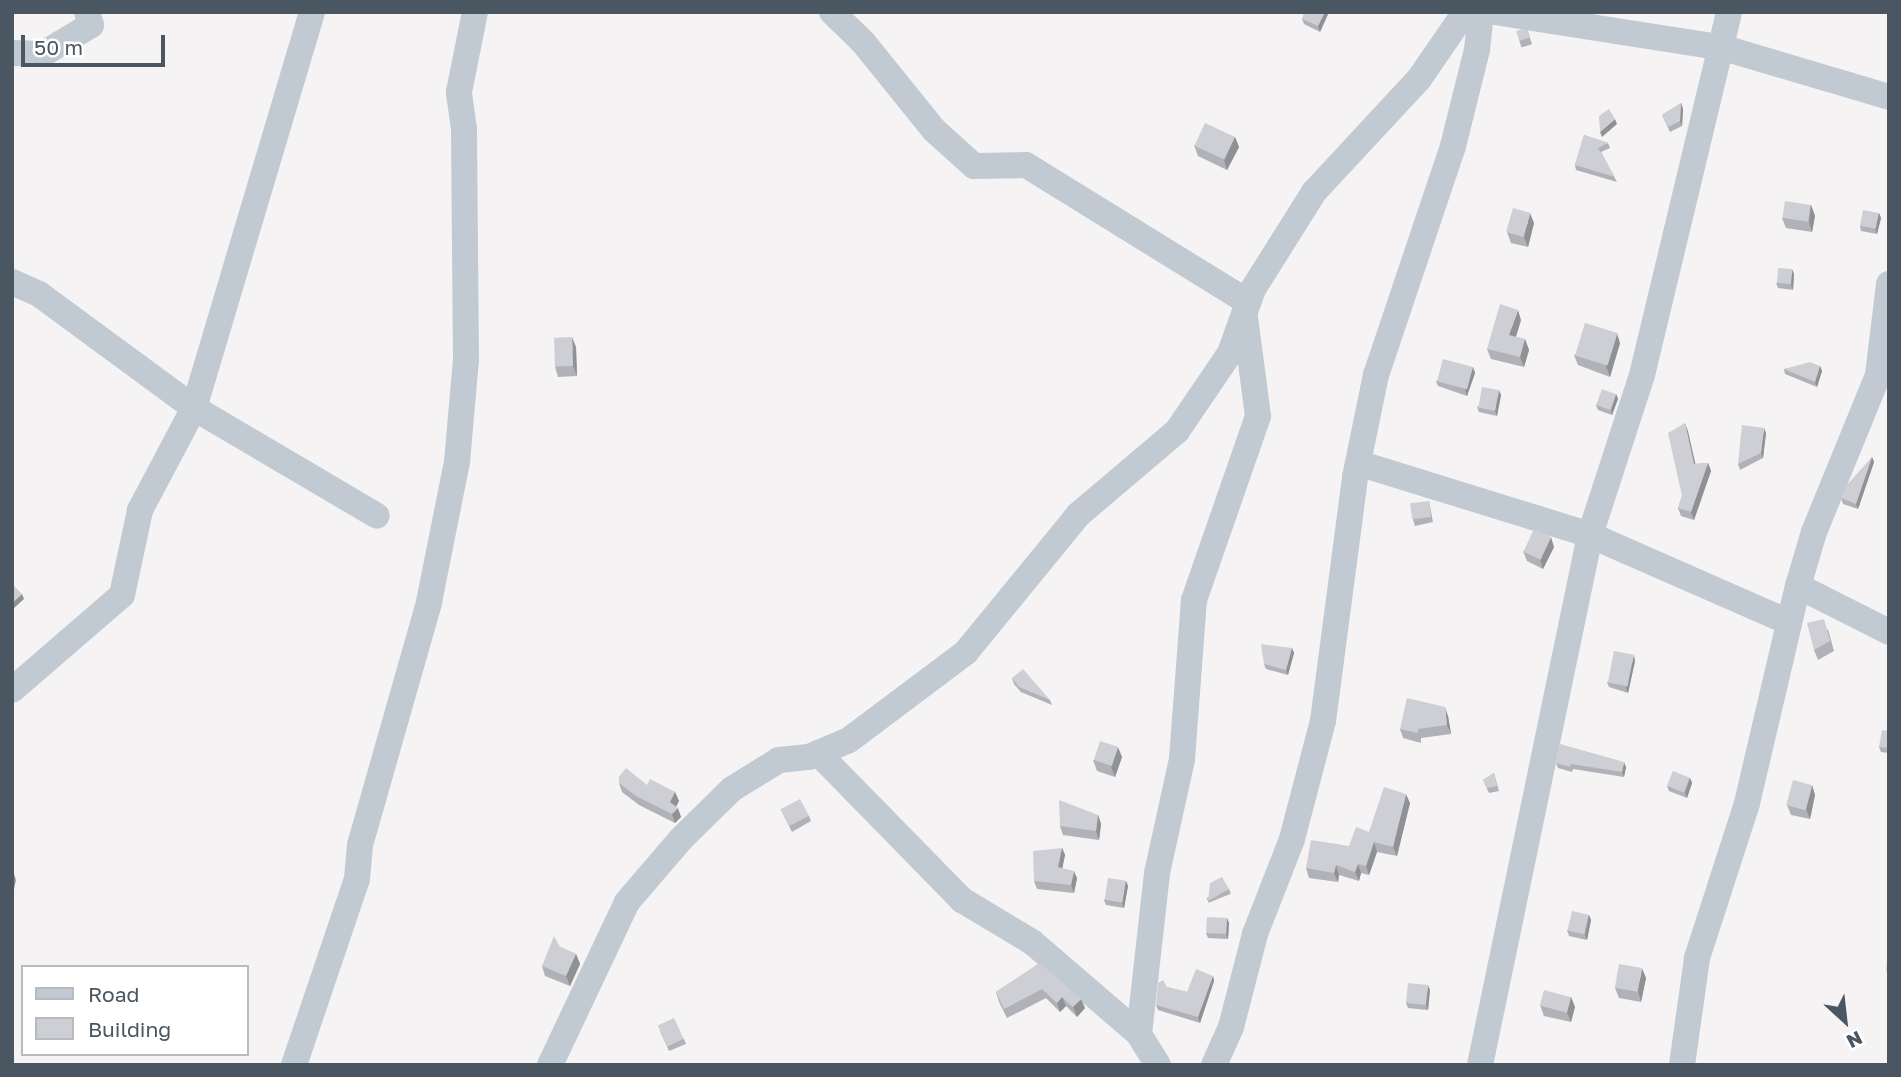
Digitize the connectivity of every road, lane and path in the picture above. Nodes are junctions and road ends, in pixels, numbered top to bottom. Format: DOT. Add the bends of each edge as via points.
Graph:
graph roads {
  1 [pos="87,12"];
  2 [pos="312,12"];
  3 [pos="474,12"];
  4 [pos="832,12"];
  5 [pos="1465,12"];
  6 [pos="1481,12"];
  7 [pos="1495,12"];
  8 [pos="1729,12"];
  9 [pos="1724,48"];
  10 [pos="12,53"];
  11 [pos="1889,97"];
  12 [pos="12,282"];
  13 [pos="1889,284"];
  14 [pos="1246,307"];
  15 [pos="194,408"];
  16 [pos="1358,463"];
  17 [pos="377,516"];
  18 [pos="1590,535"];
  19 [pos="1798,586"];
  20 [pos="1786,621"];
  21 [pos="1889,632"];
  22 [pos="12,690"];
  23 [pos="817,753"];
  24 [pos="1139,1034"];
  25 [pos="294,1065"];
  26 [pos="550,1065"];
  27 [pos="1158,1065"];
  28 [pos="1214,1065"];
  29 [pos="1480,1065"];
  30 [pos="1682,1065"];
  1 -- 10 [label="street" via="91,25 43,54"];
  2 -- 15 [label="street"];
  3 -- 25 [label="street" via="458,92 464,129 466,360 457,462 429,601 360,845 357,879"];
  4 -- 14 [label="street" via="863,42 934,130 974,166 1026,165"];
  5 -- 14 [label="street" via="1419,79 1314,192"];
  6 -- 16 [label="street" via="1478,50 1454,146 1376,375"];
  7 -- 9 [label="street"];
  8 -- 9 [label="street"];
  9 -- 11 [label="street"];
  9 -- 18 [label="street" via="1643,375"];
  12 -- 15 [label="street" via="38,293"];
  13 -- 19 [label="street" via="1878,375 1814,532"];
  14 -- 23 [label="street" via="1230,353 1177,431 1078,515 965,652 849,740"];
  14 -- 24 [label="street" via="1258,416 1194,600 1182,759 1157,873"];
  15 -- 17 [label="street"];
  15 -- 22 [label="street" via="140,510 122,595"];
  16 -- 18 [label="street"];
  16 -- 28 [label="street" via="1323,721 1292,839 1255,934 1231,1027"];
  18 -- 20 [label="street"];
  18 -- 29 [label="street"];
  19 -- 20 [label="street"];
  19 -- 21 [label="street"];
  20 -- 30 [label="street" via="1747,803 1697,958"];
  23 -- 24 [label="street" via="962,900 1032,942"];
  23 -- 26 [label="street" via="779,760 732,789 626,902"];
  24 -- 27 [label="street"];
}
